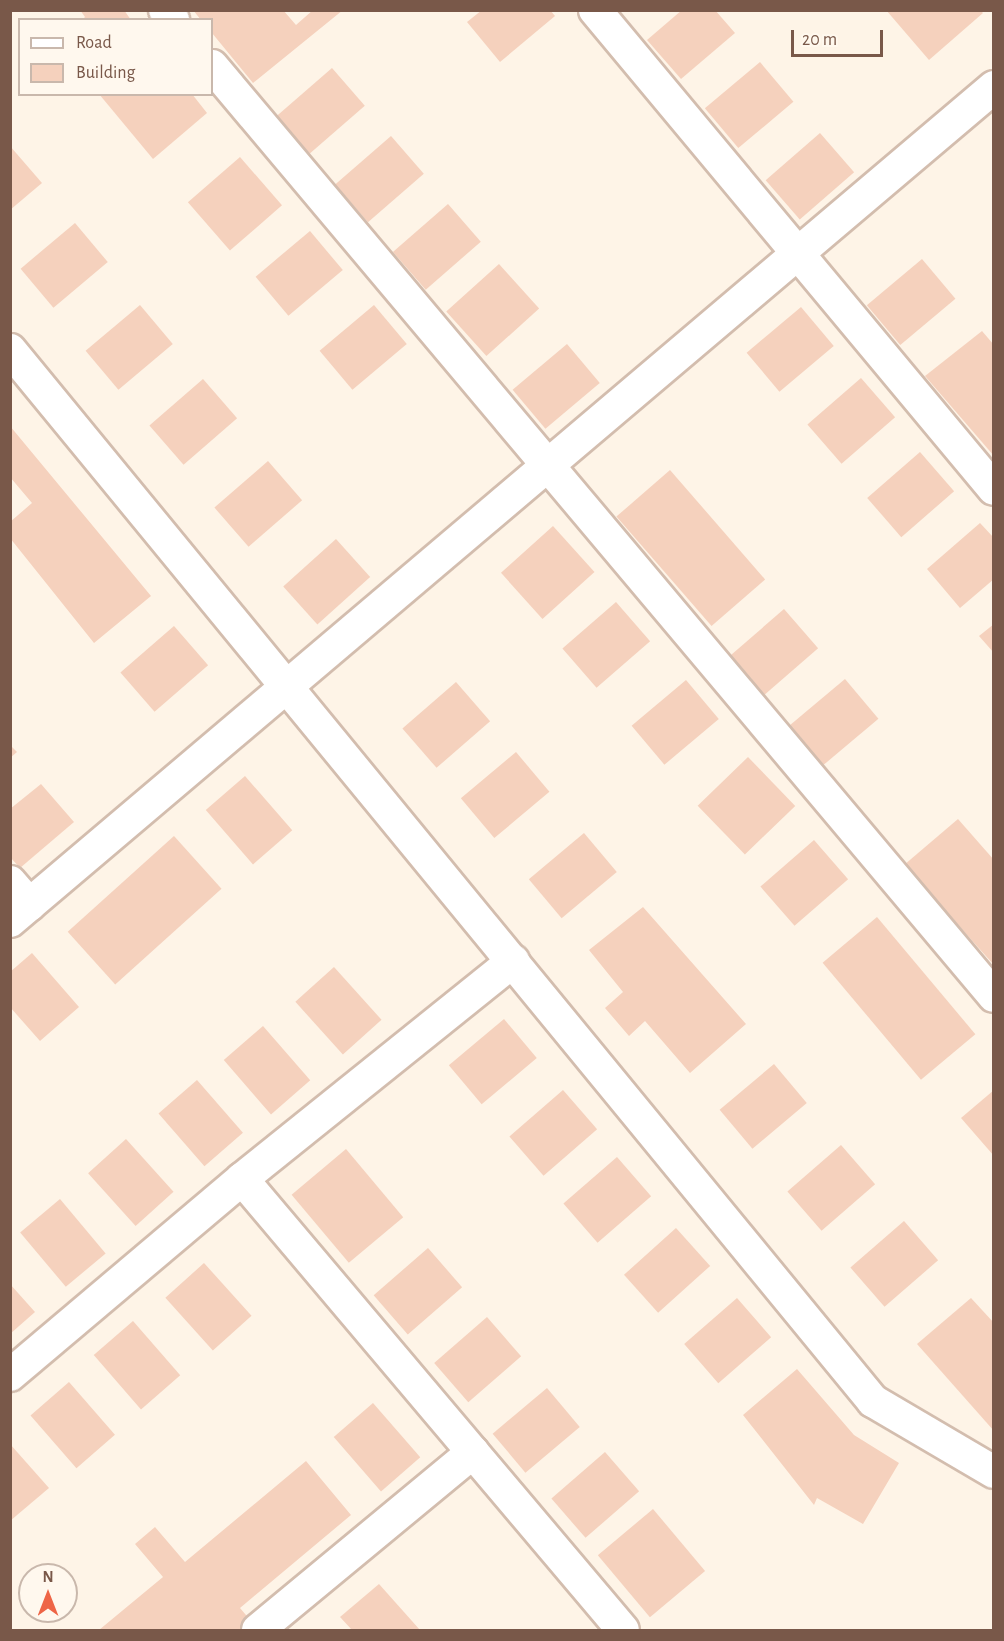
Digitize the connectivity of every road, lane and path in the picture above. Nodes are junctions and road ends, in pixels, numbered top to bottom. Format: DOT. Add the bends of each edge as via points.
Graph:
graph roads {
  1 [pos="595,10"];
  2 [pos="213,67"];
  3 [pos="993,87"];
  4 [pos="796,255"];
  5 [pos="10,350"];
  6 [pos="549,466"];
  7 [pos="993,489"];
  8 [pos="289,688"];
  9 [pos="17,902"];
  10 [pos="513,961"];
  11 [pos="993,996"];
  12 [pos="242,1179"];
  13 [pos="10,1375"];
  14 [pos="473,1452"];
  15 [pos="993,1472"];
  16 [pos="258,1630"];
  17 [pos="623,1630"];
  1 -- 4 [label="street"];
  2 -- 6 [label="street"];
  3 -- 4 [label="street"];
  4 -- 6 [label="street"];
  4 -- 7 [label="street"];
  5 -- 8 [label="street"];
  6 -- 8 [label="street"];
  6 -- 11 [label="street"];
  8 -- 9 [label="street"];
  8 -- 10 [label="street"];
  10 -- 12 [label="street"];
  10 -- 15 [label="street" via="873,1401"];
  12 -- 13 [label="street"];
  12 -- 14 [label="street"];
  14 -- 16 [label="street"];
  14 -- 17 [label="street"];
}
